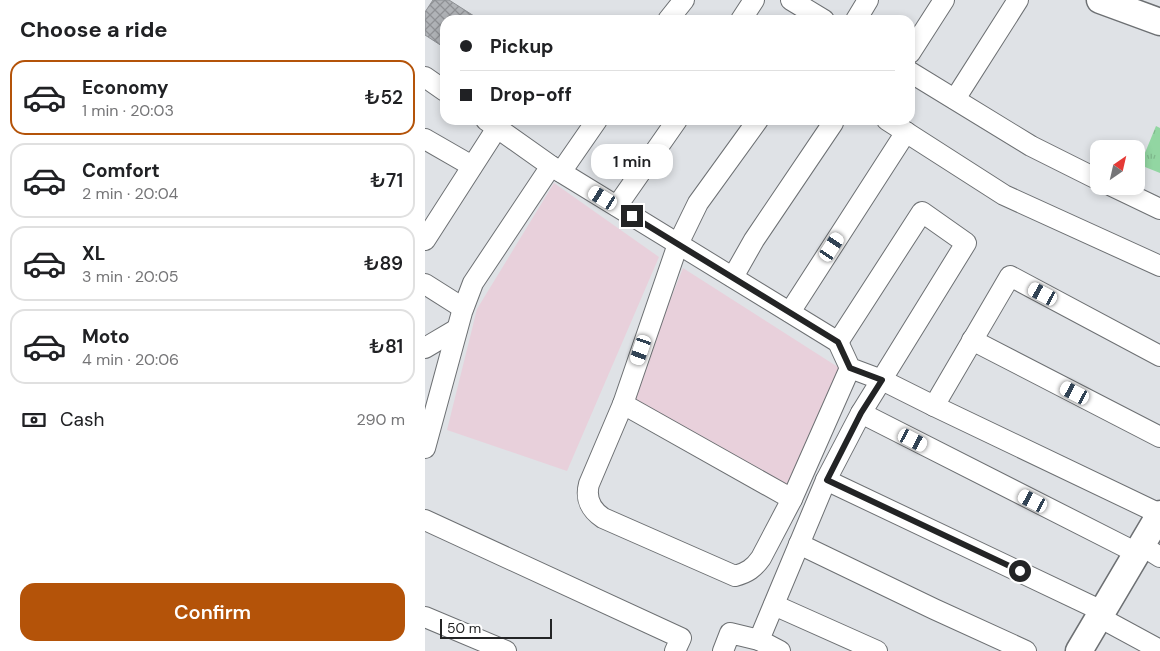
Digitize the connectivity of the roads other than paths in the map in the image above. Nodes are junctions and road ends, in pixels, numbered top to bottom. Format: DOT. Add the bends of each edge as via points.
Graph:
graph roads {
  1 [pos="684,0"];
  2 [pos="753,0"];
  3 [pos="791,0"];
  4 [pos="868,0"];
  5 [pos="944,0"];
  6 [pos="1018,0"];
  7 [pos="1100,0"];
  8 [pos="818,14"];
  9 [pos="671,15"];
  10 [pos="744,15"];
  11 [pos="859,15"];
  12 [pos="1160,22"];
  13 [pos="915,45"];
  14 [pos="915,75"];
  15 [pos="425,77"];
  16 [pos="440,88"];
  17 [pos="955,100"];
  18 [pos="491,125"];
  19 [pos="492,125"];
  20 [pos="593,125"];
  21 [pos="674,125"];
  22 [pos="754,125"];
  23 [pos="832,125"];
  24 [pos="895,125"];
  25 [pos="906,132"];
  26 [pos="425,139"];
  27 [pos="472,166"];
  28 [pos="556,169"];
  29 [pos="1090,176"];
  30 [pos="1132,195"];
  31 [pos="617,206"];
  32 [pos="1160,208"];
  33 [pos="425,240"];
  34 [pos="678,244"];
  35 [pos="1160,266"];
  36 [pos="733,277"];
  37 [pos="425,284"];
  38 [pos="463,308"];
  39 [pos="790,312"];
  40 [pos="457,329"];
  41 [pos="972,340"];
  42 [pos="838,342"];
  43 [pos="425,348"];
  44 [pos="1160,356"];
  45 [pos="850,368"];
  46 [pos="882,380"];
  47 [pos="623,404"];
  48 [pos="934,406"];
  49 [pos="861,413"];
  50 [pos="1160,437"];
  51 [pos="426,438"];
  52 [pos="827,480"];
  53 [pos="792,499"];
  54 [pos="1160,514"];
  55 [pos="425,520"];
  56 [pos="799,544"];
  57 [pos="1146,552"];
  58 [pos="774,604"];
  59 [pos="1101,614"];
  60 [pos="425,617"];
  61 [pos="759,640"];
  62 [pos="1160,650"];
  63 [pos="506,651"];
  64 [pos="675,651"];
  65 [pos="723,651"];
  66 [pos="780,651"];
  67 [pos="877,651"];
  68 [pos="1026,651"];
  69 [pos="1079,651"];
  1 -- 9 [label="street"];
  2 -- 10 [label="street"];
  3 -- 8 [label="street"];
  4 -- 11 [label="street"];
  5 -- 13 [label="street"];
  6 -- 17 [label="street"];
  7 -- 12 [label="main road"];
  14 -- 17 [label="street"];
  15 -- 16 [label="street"];
  17 -- 29 [label="street" via="1031,146"];
  18 -- 27 [label="street"];
  19 -- 28 [label="street"];
  20 -- 28 [label="street"];
  21 -- 31 [label="street"];
  22 -- 34 [label="street" via="698,203"];
  23 -- 36 [label="street" via="754,240"];
  24 -- 25 [label="street"];
  25 -- 35 [label="street" via="1004,196"];
  25 -- 39 [label="street"];
  26 -- 27 [label="street"];
  27 -- 33 [label="street"];
  28 -- 31 [label="street"];
  28 -- 38 [label="street" via="473,283"];
  30 -- 32 [label="street"];
  31 -- 34 [label="street"];
  34 -- 36 [label="street"];
  34 -- 47 [label="street"];
  36 -- 39 [label="street"];
  37 -- 38 [label="street"];
  38 -- 40 [label="street"];
  39 -- 42 [label="street"];
  40 -- 43 [label="street"];
  40 -- 51 [label="street"];
  41 -- 44 [label="street" via="1010,276"];
  41 -- 48 [label="street"];
  41 -- 50 [label="street"];
  42 -- 45 [label="street"];
  42 -- 46 [label="street" via="923,212 966,243"];
  45 -- 46 [label="street"];
  45 -- 53 [label="street"];
  46 -- 48 [label="street"];
  46 -- 49 [label="street"];
  47 -- 53 [label="street"];
  47 -- 53 [label="street" via="588,490 592,509 603,518 735,576 756,564"];
  48 -- 54 [label="street"];
  49 -- 52 [label="street"];
  49 -- 57 [label="street"];
  52 -- 56 [label="street"];
  52 -- 59 [label="street"];
  54 -- 57 [label="main road"];
  55 -- 64 [label="street" via="681,638"];
  56 -- 58 [label="street"];
  56 -- 68 [label="street"];
  57 -- 59 [label="main road"];
  58 -- 61 [label="street"];
  58 -- 67 [label="street"];
  59 -- 62 [label="street"];
  59 -- 69 [label="main road"];
  60 -- 63 [label="street"];
  61 -- 65 [label="street" via="730,633"];
  61 -- 66 [label="street"];
}
